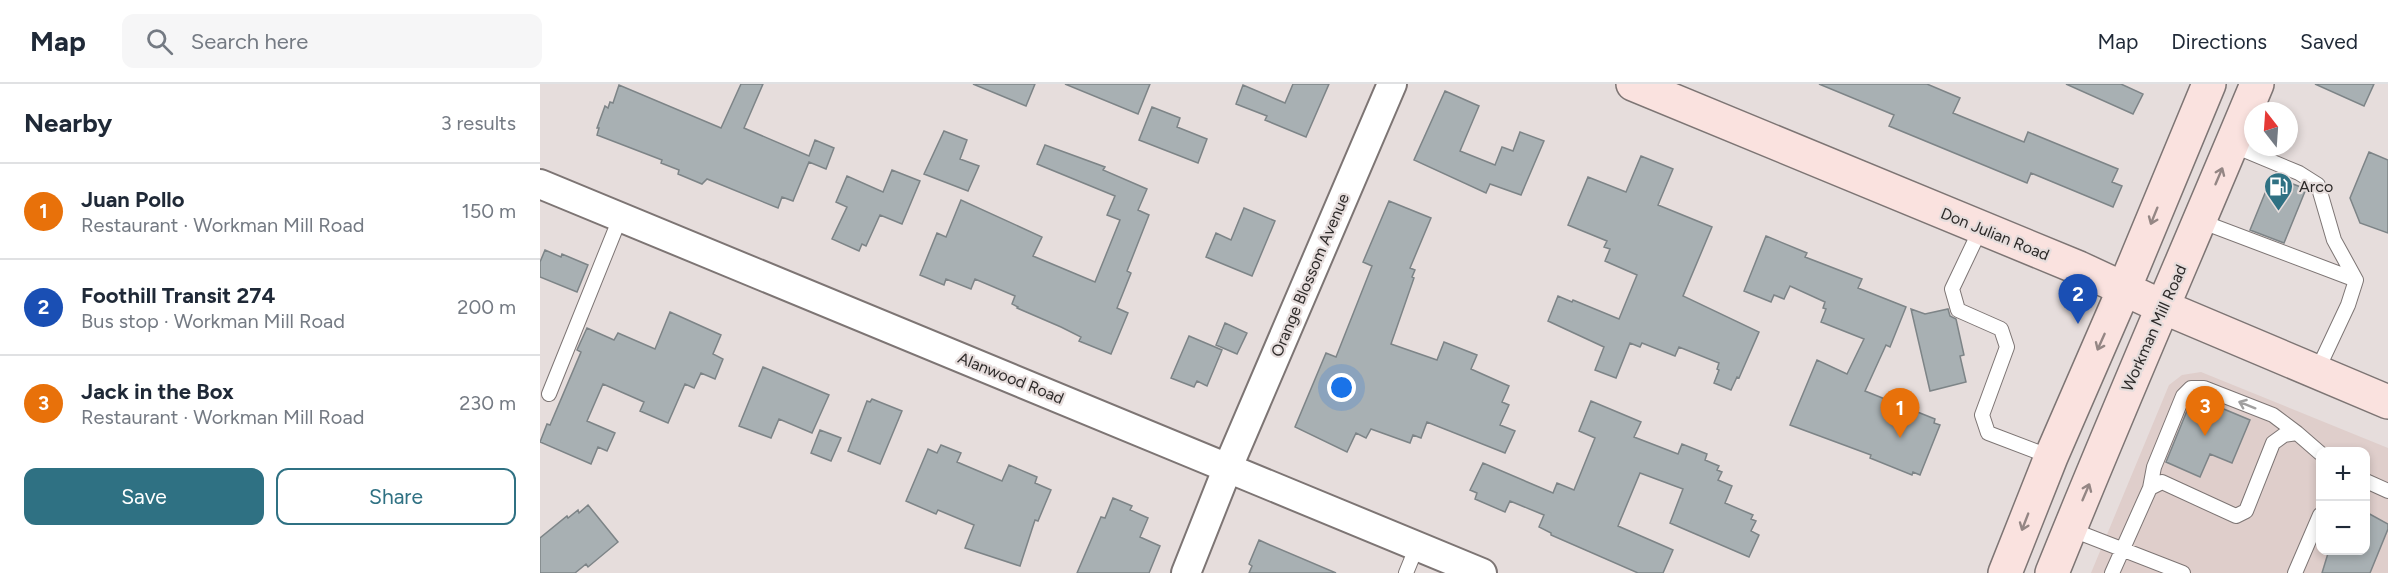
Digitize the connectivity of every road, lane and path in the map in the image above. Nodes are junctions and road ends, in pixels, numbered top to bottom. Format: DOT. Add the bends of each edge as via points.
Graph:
graph roads {
  1 [pos="1392,84"];
  2 [pos="1633,84"];
  3 [pos="2209,84"];
  4 [pos="2257,84"];
  5 [pos="2232,145"];
  6 [pos="540,184"];
  7 [pos="620,218"];
  8 [pos="2200,221"];
  9 [pos="1981,228"];
  10 [pos="2356,280"];
  11 [pos="2124,289"];
  12 [pos="2163,307"];
  13 [pos="2317,372"];
  14 [pos="549,394"];
  15 [pos="2388,402"];
  16 [pos="2297,434"];
  17 [pos="2316,450"];
  18 [pos="2051,457"];
  19 [pos="1228,467"];
  20 [pos="2370,483"];
  21 [pos="2150,488"];
  22 [pos="2388,491"];
  23 [pos="2316,525"];
  24 [pos="2070,530"];
  25 [pos="1417,546"];
  26 [pos="2122,548"];
  27 [pos="1186,573"];
  28 [pos="1406,573"];
  29 [pos="1482,573"];
  30 [pos="2005,573"];
  31 [pos="2052,573"];
  32 [pos="2112,573"];
  33 [pos="2183,573"];
  34 [pos="2295,573"];
  1 -- 19 [label="street, Orange Blossom Avenue"];
  2 -- 9 [label="main road, Don Julian Road"];
  3 -- 11 [label="main road, one-way"];
  4 -- 5 [label="main road, Workman Mill Road"];
  8 -- 5 [label="main road, Workman Mill Road, one-way"];
  5 -- 10 [label="lane" via="2318,185 2334,240"];
  6 -- 7 [label="street, Alanwood Road"];
  7 -- 14 [label="lane"];
  7 -- 19 [label="street, Alanwood Road"];
  8 -- 10 [label="lane"];
  8 -- 12 [label="main road, Workman Mill Road"];
  9 -- 11 [label="main road, Don Julian Road"];
  9 -- 18 [label="lane" via="1952,289 1958,310 2001,330 2007,346 1982,415 1988,433"];
  10 -- 13 [label="lane"];
  11 -- 12 [label="main road, Don Julian Road"];
  11 -- 18 [label="main road, one-way"];
  12 -- 13 [label="main road, Don Julian Road"];
  24 -- 12 [label="main road, Workman Mill Road, one-way"];
  13 -- 15 [label="main road, Don Julian Road"];
  16 -- 17 [label="lane"];
  16 -- 21 [label="lane" via="2284,435 2273,443 2246,511 2236,516 2162,482"];
  16 -- 21 [label="lane, one-way" via="2273,415 2204,388 2191,388 2183,396 2154,467"];
  18 -- 30 [label="main road, one-way"];
  19 -- 25 [label="street, Alanwood Road"];
  19 -- 27 [label="street, Orange Blossom Avenue"];
  20 -- 22 [label="lane"];
  21 -- 26 [label="lane"];
  23 -- 34 [label="lane"];
  24 -- 26 [label="lane"];
  24 -- 31 [label="main road, Workman Mill Road"];
  25 -- 28 [label="lane"];
  25 -- 29 [label="street, Alanwood Road"];
  26 -- 32 [label="lane"];
  26 -- 33 [label="lane"];
}
